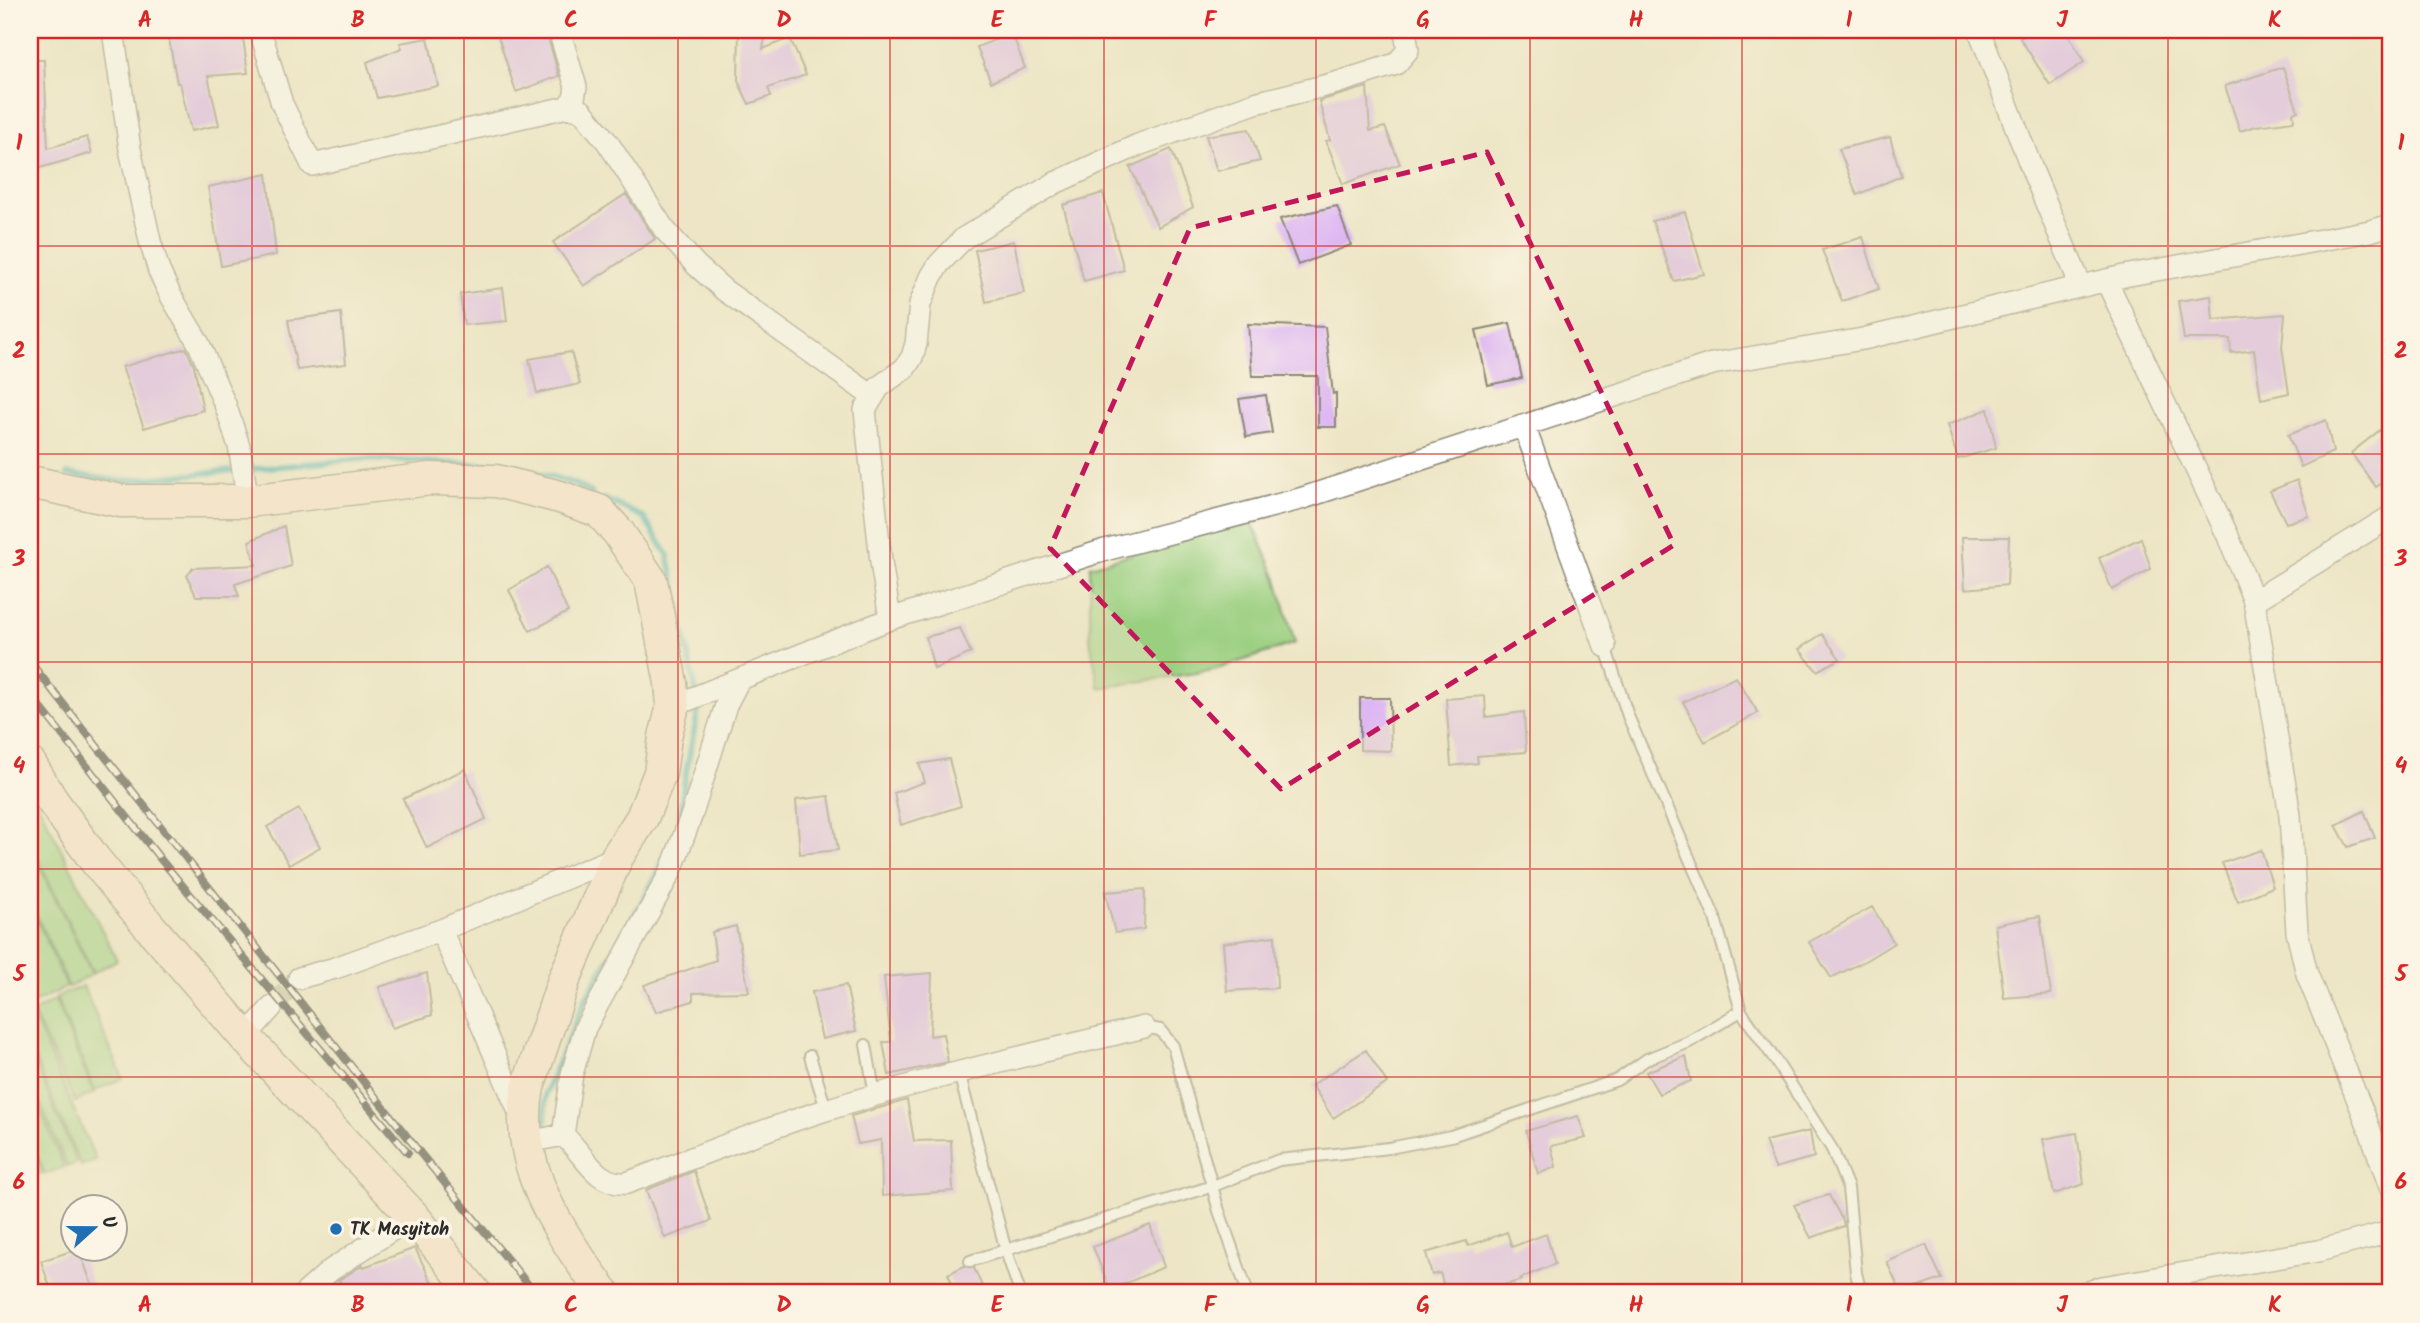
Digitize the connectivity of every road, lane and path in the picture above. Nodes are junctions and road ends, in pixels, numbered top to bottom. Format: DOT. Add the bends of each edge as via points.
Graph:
graph roads {
  1 [pos="113,30"];
  2 [pos="260,30"];
  3 [pos="559,30"];
  4 [pos="1405,30"];
  5 [pos="1979,30"];
  6 [pos="567,107"];
  7 [pos="2390,225"];
  8 [pos="2106,280"];
  9 [pos="2081,286"];
  10 [pos="872,396"];
  11 [pos="1524,426"];
  12 [pos="30,482"];
  13 [pos="246,491"];
  14 [pos="2390,517"];
  15 [pos="2254,601"];
  16 [pos="890,619"];
  17 [pos="1605,646"];
  18 [pos="731,684"];
  19 [pos="681,703"];
  20 [pos="30,764"];
  21 [pos="617,858"];
  22 [pos="441,930"];
  23 [pos="299,978"];
  24 [pos="272,1007"];
  25 [pos="1741,1012"];
  26 [pos="1144,1027"];
  27 [pos="245,1037"];
  28 [pos="866,1045"];
  29 [pos="810,1056"];
  30 [pos="959,1073"];
  31 [pos="875,1095"];
  32 [pos="826,1110"];
  33 [pos="542,1136"];
  34 [pos="1213,1186"];
  35 [pos="2390,1187"];
  36 [pos="413,1216"];
  37 [pos="2390,1232"];
  38 [pos="1006,1251"];
  39 [pos="970,1261"];
  40 [pos="305,1293"];
  41 [pos="475,1293"];
  42 [pos="604,1293"];
  43 [pos="1020,1293"];
  44 [pos="1248,1293"];
  45 [pos="1861,1293"];
  46 [pos="2086,1293"];
  1 -- 13 [label="street" via="130,149 150,241 159,271 208,363 239,446"];
  2 -- 6 [label="street" via="282,104 312,165"];
  3 -- 6 [label="street" via="576,87"];
  4 -- 10 [label="street" via="1408,50 1396,64 1255,103 1138,145 1055,183 964,238 939,264 924,293 912,357"];
  5 -- 9 [label="street"];
  6 -- 10 [label="street" via="582,111 664,229 696,265"];
  7 -- 8 [label="street"];
  8 -- 9 [label="street"];
  8 -- 15 [label="street" via="2227,534"];
  9 -- 11 [label="street" via="1863,339 1712,364"];
  10 -- 16 [label="street" via="865,410"];
  11 -- 16 [label="street" via="1300,499 1105,550"];
  11 -- 17 [label="street"];
  12 -- 13 [label="street" via="121,501"];
  13 -- 19 [label="street" via="431,479 496,481 599,511 651,581 671,683"];
  14 -- 15 [label="street"];
  15 -- 35 [label="street" via="2290,815 2299,942 2307,974"];
  16 -- 18 [label="street"];
  17 -- 25 [label="lane" via="1628,716 1715,918"];
  18 -- 19 [label="street"];
  18 -- 33 [label="street" via="670,873 585,1028 572,1074"];
  19 -- 21 [label="street" via="665,737 660,773 642,818"];
  20 -- 27 [label="street" via="95,860"];
  21 -- 22 [label="street"];
  21 -- 33 [label="street" via="564,979 528,1087 525,1105"];
  22 -- 23 [label="street"];
  22 -- 33 [label="street"];
  24 -- 27 [label="street"];
  25 -- 34 [label="lane" via="1689,1042 1647,1059 1616,1080 1451,1136 1279,1160"];
  25 -- 45 [label="lane" via="1832,1149 1848,1188"];
  26 -- 30 [label="street"];
  26 -- 34 [label="lane" via="1160,1030 1173,1046"];
  27 -- 36 [label="street"];
  28 -- 31 [label="lane"];
  29 -- 32 [label="lane"];
  30 -- 31 [label="street"];
  30 -- 38 [label="lane"];
  31 -- 32 [label="street"];
  32 -- 33 [label="street" via="627,1184 601,1178 577,1148"];
  33 -- 42 [label="street" via="541,1193"];
  34 -- 38 [label="lane"];
  34 -- 44 [label="lane"];
  36 -- 40 [label="street" via="331,1270"];
  36 -- 41 [label="street"];
  37 -- 46 [label="street" via="2318,1251"];
  38 -- 39 [label="lane"];
  38 -- 43 [label="lane"];
}
